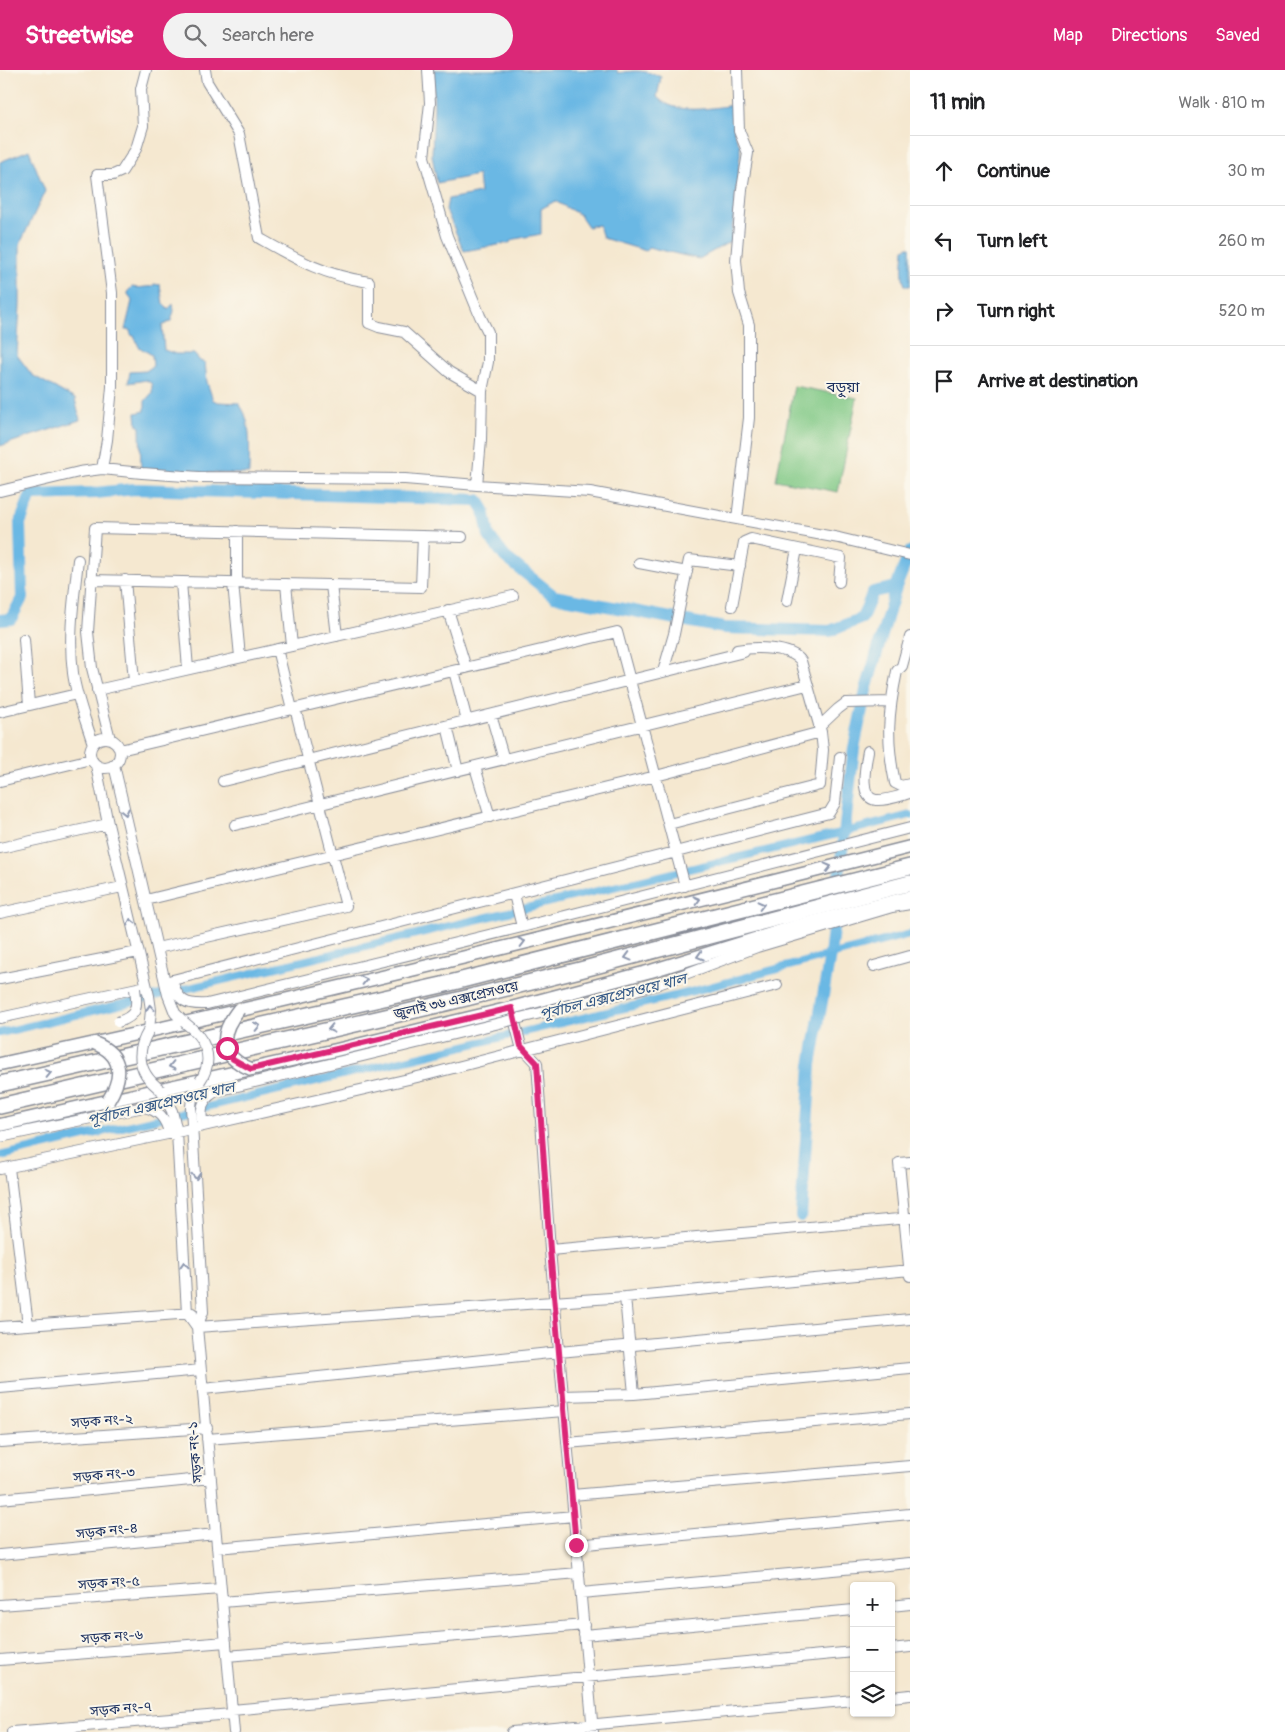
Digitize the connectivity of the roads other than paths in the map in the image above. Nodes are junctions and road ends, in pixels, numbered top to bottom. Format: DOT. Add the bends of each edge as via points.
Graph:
graph roads {
  1 [pos="146,70"];
  2 [pos="205,70"];
  3 [pos="428,70"];
  4 [pos="737,70"];
  5 [pos="482,391"];
  6 [pos="102,469"];
  7 [pos="477,485"];
  8 [pos="0,491"];
  9 [pos="738,519"];
  10 [pos="238,531"];
  11 [pos="423,536"];
  12 [pos="462,537"];
  13 [pos="798,549"];
  14 [pos="910,555"];
  15 [pos="78,560"];
  16 [pos="639,563"];
  17 [pos="740,566"];
  18 [pos="687,572"];
  19 [pos="91,580"];
  20 [pos="126,580"];
  21 [pos="181,582"];
  22 [pos="839,582"];
  23 [pos="235,583"];
  24 [pos="286,584"];
  25 [pos="331,585"];
  26 [pos="513,596"];
  27 [pos="787,601"];
  28 [pos="732,606"];
  29 [pos="448,610"];
  30 [pos="88,632"];
  31 [pos="71,634"];
  32 [pos="337,636"];
  33 [pos="910,637"];
  34 [pos="24,639"];
  35 [pos="292,646"];
  36 [pos="277,649"];
  37 [pos="744,652"];
  38 [pos="240,657"];
  39 [pos="466,668"];
  40 [pos="906,668"];
  41 [pos="188,669"];
  42 [pos="454,671"];
  43 [pos="663,672"];
  44 [pos="630,678"];
  45 [pos="134,681"];
  46 [pos="807,685"];
  47 [pos="97,690"];
  48 [pos="77,694"];
  49 [pos="891,702"];
  50 [pos="30,705"];
  51 [pos="294,709"];
  52 [pos="0,712"];
  53 [pos="491,715"];
  54 [pos="467,721"];
  55 [pos="447,726"];
  56 [pos="642,727"];
  57 [pos="820,729"];
  58 [pos="110,739"];
  59 [pos="93,744"];
  60 [pos="120,750"];
  61 [pos="868,751"];
  62 [pos="840,757"];
  63 [pos="308,760"];
  64 [pos="504,760"];
  65 [pos="94,762"];
  66 [pos="114,764"];
  67 [pos="475,767"];
  68 [pos="458,771"];
  69 [pos="656,776"];
  70 [pos="0,781"];
  71 [pos="223,781"];
  72 [pos="910,784"];
  73 [pos="910,793"];
  74 [pos="320,805"];
  75 [pos="490,817"];
  76 [pos="108,824"];
  77 [pos="669,824"];
  78 [pos="235,825"];
  79 [pos="910,829"];
  80 [pos="866,842"];
  81 [pos="910,846"];
  82 [pos="0,848"];
  83 [pos="676,852"];
  84 [pos="333,855"];
  85 [pos="910,867"];
  86 [pos="910,883"];
  87 [pos="685,886"];
  88 [pos="122,887"];
  89 [pos="514,894"];
  90 [pos="910,898"];
  91 [pos="146,900"];
  92 [pos="888,900"];
  93 [pos="910,904"];
  94 [pos="0,913"];
  95 [pos="795,918"];
  96 [pos="522,927"];
  97 [pos="157,948"];
  98 [pos="138,952"];
  99 [pos="910,956"];
  100 [pos="874,966"];
  101 [pos="0,979"];
  102 [pos="169,981"];
  103 [pos="777,985"];
  104 [pos="146,987"];
  105 [pos="135,989"];
  106 [pos="239,1009"];
  107 [pos="513,1016"];
  108 [pos="0,1018"];
  109 [pos="118,1022"];
  110 [pos="184,1022"];
  111 [pos="149,1030"];
  112 [pos="94,1043"];
  113 [pos="523,1048"];
  114 [pos="6,1063"];
  115 [pos="251,1069"];
  116 [pos="200,1081"];
  117 [pos="0,1084"];
  118 [pos="161,1090"];
  119 [pos="108,1102"];
  120 [pos="0,1106"];
  121 [pos="211,1124"];
  122 [pos="0,1125"];
  123 [pos="194,1127"];
  124 [pos="173,1132"];
  125 [pos="0,1138"];
  126 [pos="910,1162"];
  127 [pos="4,1168"];
  128 [pos="907,1219"];
  129 [pos="550,1250"];
  130 [pos="910,1273"];
  131 [pos="625,1297"];
  132 [pos="554,1302"];
  133 [pos="203,1312"];
  134 [pos="186,1313"];
  135 [pos="910,1319"];
  136 [pos="28,1324"];
  137 [pos="0,1326"];
  138 [pos="197,1327"];
  139 [pos="630,1346"];
  140 [pos="559,1352"];
  141 [pos="910,1368"];
  142 [pos="201,1370"];
  143 [pos="0,1388"];
  144 [pos="203,1389"];
  145 [pos="634,1394"];
  146 [pos="563,1396"];
  147 [pos="564,1411"];
  148 [pos="910,1414"];
  149 [pos="206,1428"];
  150 [pos="208,1439"];
  151 [pos="0,1442"];
  152 [pos="567,1443"];
  153 [pos="910,1466"];
  154 [pos="211,1478"];
  155 [pos="572,1496"];
  156 [pos="0,1499"];
  157 [pos="910,1514"];
  158 [pos="574,1516"];
  159 [pos="216,1534"];
  160 [pos="576,1545"];
  161 [pos="217,1548"];
  162 [pos="0,1555"];
  163 [pos="910,1563"];
  164 [pos="579,1573"];
  165 [pos="221,1589"];
  166 [pos="581,1593"];
  167 [pos="222,1602"];
  168 [pos="910,1604"];
  169 [pos="0,1605"];
  170 [pos="895,1606"];
  171 [pos="850,1610"];
  172 [pos="584,1630"];
  173 [pos="226,1642"];
  174 [pos="910,1647"];
  175 [pos="895,1649"];
  176 [pos="850,1652"];
  177 [pos="227,1656"];
  178 [pos="0,1660"];
  179 [pos="588,1677"];
  180 [pos="910,1695"];
  181 [pos="895,1697"];
  182 [pos="850,1700"];
  183 [pos="232,1712"];
  184 [pos="593,1728"];
  185 [pos="12,1732"];
  186 [pos="234,1732"];
  187 [pos="512,1732"];
  1 -- 6 [label="street" via="142,89 143,126 136,149 122,171 96,175 112,293 112,387"];
  2 -- 5 [label="street" via="207,82 239,134 259,238 326,272 369,282 369,323 404,332 449,372"];
  3 -- 5 [label="street" via="430,103 424,157 447,236 488,332 488,362"];
  4 -- 9 [label="street" via="739,131 748,153 736,260 739,294 749,325 749,418"];
  5 -- 7 [label="street"];
  6 -- 7 [label="street" via="199,477 405,478"];
  6 -- 8 [label="street"];
  7 -- 9 [label="street" via="590,492"];
  9 -- 14 [label="street"];
  10 -- 11 [label="street"];
  10 -- 19 [label="street" via="95,528"];
  10 -- 23 [label="street"];
  11 -- 12 [label="street"];
  11 -- 25 [label="street" via="421,587"];
  13 -- 17 [label="street" via="747,540"];
  13 -- 22 [label="street" via="841,558"];
  13 -- 27 [label="street"];
  15 -- 31 [label="street"];
  16 -- 18 [label="street"];
  17 -- 18 [label="street" via="689,560"];
  17 -- 28 [label="street"];
  18 -- 43 [label="street"];
  19 -- 20 [label="street"];
  19 -- 30 [label="street"];
  20 -- 21 [label="street"];
  20 -- 45 [label="street"];
  21 -- 23 [label="street"];
  21 -- 41 [label="street"];
  23 -- 24 [label="street"];
  23 -- 38 [label="street"];
  24 -- 25 [label="street"];
  24 -- 35 [label="street"];
  25 -- 32 [label="street"];
  26 -- 29 [label="street"];
  29 -- 32 [label="street"];
  29 -- 39 [label="street"];
  30 -- 31 [label="street"];
  30 -- 47 [label="street"];
  31 -- 48 [label="street"];
  32 -- 35 [label="street"];
  33 -- 40 [label="street"];
  34 -- 50 [label="street"];
  35 -- 36 [label="street"];
  36 -- 38 [label="street"];
  36 -- 51 [label="street"];
  37 -- 43 [label="street"];
  38 -- 41 [label="street"];
  39 -- 42 [label="street"];
  39 -- 44 [label="street" via="617,632"];
  40 -- 49 [label="street" via="897,670"];
  41 -- 45 [label="street"];
  42 -- 51 [label="street"];
  42 -- 54 [label="street"];
  43 -- 44 [label="street"];
  44 -- 46 [label="street" via="740,650 761,648 798,656"];
  44 -- 53 [label="street"];
  44 -- 56 [label="street"];
  45 -- 47 [label="street"];
  46 -- 56 [label="street"];
  46 -- 57 [label="street"];
  47 -- 58 [label="street"];
  48 -- 50 [label="street"];
  48 -- 59 [label="street"];
  49 -- 57 [label="street" via="846,703"];
  49 -- 72 [label="street" via="888,734 895,784"];
  50 -- 52 [label="street"];
  51 -- 60 [label="street"];
  51 -- 63 [label="street"];
  53 -- 54 [label="street"];
  53 -- 64 [label="street"];
  54 -- 55 [label="street"];
  55 -- 63 [label="street"];
  55 -- 68 [label="street"];
  56 -- 64 [label="street"];
  56 -- 69 [label="street"];
  57 -- 69 [label="street"];
  57 -- 77 [label="street" via="823,750 820,785"];
  58 -- 59 [label="street" via="99,739"];
  58 -- 60 [label="street"];
  59 -- 65 [label="street" via="90,751"];
  60 -- 66 [label="street"];
  61 -- 73 [label="street" via="864,785 868,796 882,800"];
  62 -- 83 [label="street" via="836,803 829,813"];
  63 -- 71 [label="street"];
  63 -- 74 [label="street"];
  64 -- 67 [label="street"];
  65 -- 66 [label="street" via="107,768"];
  65 -- 70 [label="street"];
  65 -- 76 [label="street"];
  66 -- 91 [label="street, one-way"];
  67 -- 68 [label="street"];
  67 -- 75 [label="street"];
  68 -- 74 [label="street"];
  69 -- 75 [label="street"];
  69 -- 77 [label="street"];
  74 -- 78 [label="street"];
  74 -- 84 [label="street"];
  75 -- 84 [label="street"];
  76 -- 82 [label="street"];
  76 -- 88 [label="street"];
  77 -- 83 [label="street"];
  79 -- 80 [label="street"];
  79 -- 87 [label="street"];
  106 -- 81 [label="main road, one-way"];
  83 -- 87 [label="street"];
  83 -- 89 [label="street"];
  84 -- 91 [label="street"];
  84 -- 97 [label="street" via="346,906"];
  85 -- 95 [label="highway, জুলাই ৩৬ এক্সপ্রেসওয়ে" via="880,875"];
  86 -- 92 [label="highway, জুলাই ৩৬ এক্সপ্রেসওয়ে"];
  87 -- 96 [label="street"];
  88 -- 94 [label="street"];
  98 -- 88 [label="street, one-way"];
  89 -- 96 [label="street"];
  89 -- 102 [label="street"];
  90 -- 92 [label="main road"];
  91 -- 97 [label="street"];
  92 -- 93 [label="street"];
  92 -- 95 [label="highway, জুলাই ৩৬ এক্সপ্রেসওয়ে"];
  92 -- 95 [label="street"];
  95 -- 107 [label="main road" via="651,971"];
  117 -- 95 [label="highway, জুলাই ৩৬ এক্সপ্রেসওয়ে, one-way" via="433,987"];
  95 -- 120 [label="highway, জুলাই ৩৬ এক্সপ্রেসওয়ে, one-way"];
  96 -- 102 [label="street" via="207,1004 192,1005 183,1001"];
  97 -- 102 [label="street"];
  98 -- 101 [label="street"];
  98 -- 104 [label="street"];
  99 -- 100 [label="street"];
  102 -- 110 [label="street" via="175,1013"];
  103 -- 113 [label="street"];
  104 -- 108 [label="street"];
  111 -- 104 [label="street, one-way" via="151,1010"];
  105 -- 109 [label="street, bridge" via="135,1011 130,1018"];
  106 -- 110 [label="main road"];
  106 -- 115 [label="main road, bridge" via="227,1026 225,1042 233,1059"];
  107 -- 113 [label="street"];
  107 -- 115 [label="main road"];
  107 -- 121 [label="street" via="216,1091 202,1105 202,1120"];
  110 -- 111 [label="main road"];
  110 -- 116 [label="street, bridge" via="200,1036 205,1049 206,1068"];
  111 -- 112 [label="main road"];
  111 -- 118 [label="street, bridge" via="140,1058 149,1080"];
  112 -- 114 [label="main road"];
  112 -- 119 [label="main road, bridge" via="110,1052 118,1066 117,1085"];
  113 -- 121 [label="street"];
  113 -- 129 [label="street" via="537,1063"];
  115 -- 116 [label="main road"];
  116 -- 118 [label="main road"];
  116 -- 123 [label="street" via="192,1098"];
  118 -- 119 [label="main road"];
  118 -- 124 [label="street" via="172,1111"];
  119 -- 122 [label="main road"];
  121 -- 123 [label="street"];
  123 -- 124 [label="street"];
  123 -- 133 [label="street, one-way"];
  124 -- 125 [label="street" via="159,1113 144,1107"];
  124 -- 127 [label="street"];
  134 -- 124 [label="street, one-way"];
  126 -- 128 [label="street" via="899,1163"];
  127 -- 136 [label="street"];
  128 -- 129 [label="street"];
  128 -- 130 [label="street"];
  129 -- 132 [label="street"];
  130 -- 131 [label="street"];
  131 -- 132 [label="street"];
  131 -- 139 [label="street"];
  132 -- 138 [label="street"];
  132 -- 140 [label="street"];
  133 -- 134 [label="street"];
  133 -- 138 [label="street"];
  134 -- 136 [label="street"];
  134 -- 138 [label="street"];
  135 -- 139 [label="street"];
  136 -- 137 [label="street"];
  138 -- 142 [label="street, সড়ক নং-১"];
  139 -- 140 [label="street"];
  139 -- 145 [label="street"];
  140 -- 144 [label="street"];
  140 -- 146 [label="street"];
  141 -- 145 [label="street"];
  142 -- 143 [label="street"];
  142 -- 144 [label="street, সড়ক নং-১"];
  144 -- 149 [label="street, সড়ক নং-১"];
  145 -- 146 [label="street"];
  146 -- 147 [label="street"];
  147 -- 150 [label="street"];
  147 -- 152 [label="street"];
  148 -- 152 [label="street"];
  149 -- 150 [label="street, সড়ক নং-১"];
  149 -- 151 [label="street, সড়ক নং-২"];
  150 -- 154 [label="street, সড়ক নং-১"];
  152 -- 155 [label="street"];
  153 -- 155 [label="street"];
  154 -- 156 [label="street, সড়ক নং-৩"];
  154 -- 159 [label="street, সড়ক নং-১"];
  155 -- 158 [label="street"];
  157 -- 160 [label="street"];
  158 -- 160 [label="street"];
  158 -- 161 [label="street"];
  159 -- 161 [label="street, সড়ক নং-১"];
  159 -- 162 [label="street, সড়ক নং-৪"];
  160 -- 164 [label="street"];
  161 -- 165 [label="street, সড়ক নং-১"];
  163 -- 166 [label="street"];
  164 -- 166 [label="street"];
  164 -- 167 [label="street"];
  165 -- 167 [label="street, সড়ক নং-১"];
  165 -- 169 [label="street, সড়ক নং-৫"];
  166 -- 172 [label="street"];
  167 -- 173 [label="street, সড়ক নং-১"];
  168 -- 170 [label="street"];
  171 -- 172 [label="street"];
  172 -- 177 [label="street"];
  172 -- 179 [label="street"];
  173 -- 177 [label="street, সড়ক নং-১"];
  173 -- 178 [label="street, সড়ক নং-৬"];
  174 -- 175 [label="street"];
  176 -- 179 [label="street, সড়ক নং-৭"];
  177 -- 183 [label="street, সড়ক নং-১"];
  179 -- 183 [label="street, সড়ক নং-৭"];
  179 -- 184 [label="street"];
  180 -- 181 [label="street"];
  182 -- 184 [label="street"];
  183 -- 185 [label="street, সড়ক নং-৭"];
  183 -- 186 [label="street, সড়ক নং-১"];
  184 -- 187 [label="street"];
}
